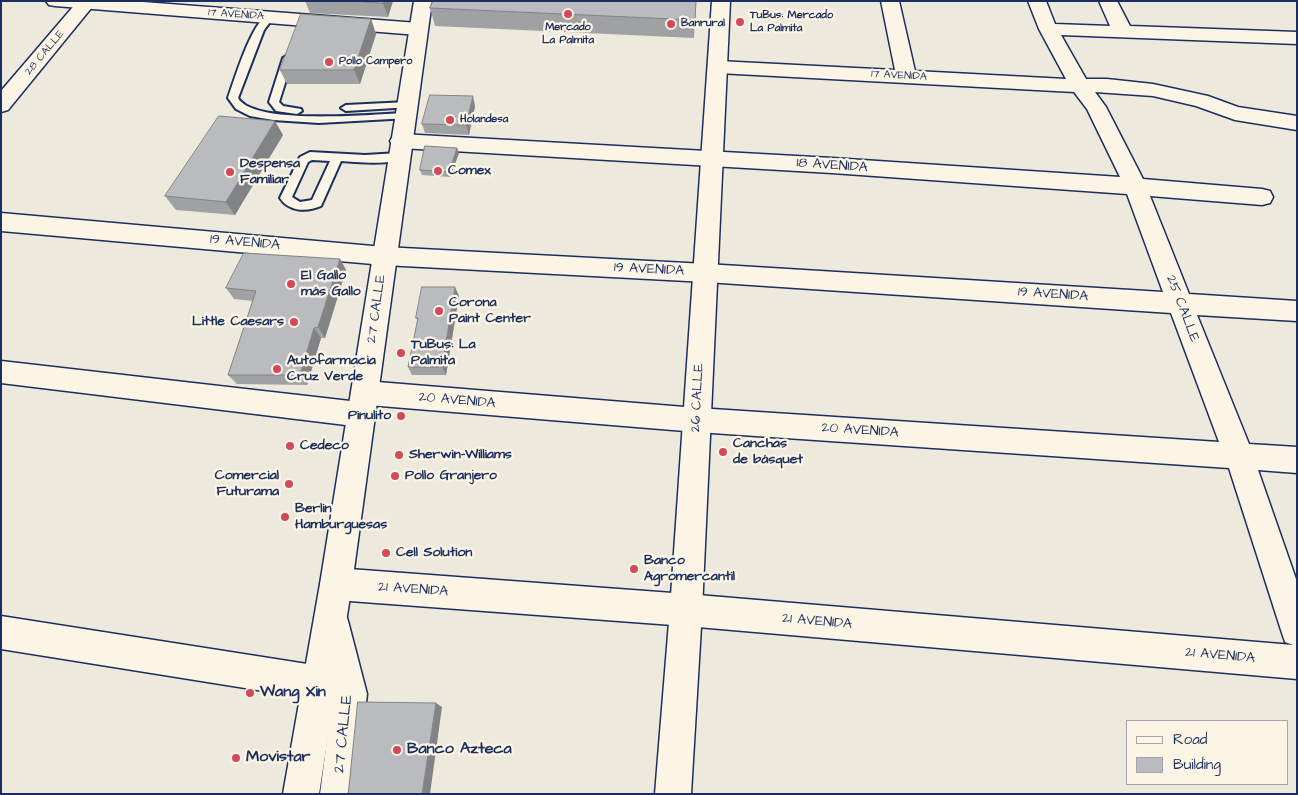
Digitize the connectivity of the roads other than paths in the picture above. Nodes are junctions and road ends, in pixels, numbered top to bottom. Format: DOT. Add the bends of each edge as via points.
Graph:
graph roads {
  1 [pos="55,1"];
  2 [pos="423,1"];
  3 [pos="721,1"];
  4 [pos="890,1"];
  5 [pos="1037,1"];
  6 [pos="1108,1"];
  7 [pos="87,3"];
  8 [pos="268,18"];
  9 [pos="418,29"];
  10 [pos="1048,29"];
  11 [pos="1123,32"];
  12 [pos="1297,38"];
  13 [pos="291,51"];
  14 [pos="718,67"];
  15 [pos="906,77"];
  16 [pos="1080,86"];
  17 [pos="1,105"];
  18 [pos="406,110"];
  19 [pos="1297,122"];
  20 [pos="400,149"];
  21 [pos="337,157"];
  22 [pos="713,158"];
  23 [pos="1135,186"];
  24 [pos="1262,197"];
  25 [pos="1,222"];
  26 [pos="384,256"];
  27 [pos="706,273"];
  28 [pos="1179,303"];
  29 [pos="1297,311"];
  30 [pos="1,372"];
  31 [pos="363,404"];
  32 [pos="697,420"];
  33 [pos="1240,456"];
  34 [pos="1297,460"];
  35 [pos="336,584"];
  36 [pos="686,610"];
  37 [pos="331,617"];
  38 [pos="1297,630"];
  39 [pos="1,632"];
  40 [pos="1297,662"];
  41 [pos="320,684"];
  42 [pos="301,794"];
  43 [pos="338,794"];
  44 [pos="673,794"];
  1 -- 7 [label="street, 17 AVENIDA"];
  2 -- 9 [label="street, 27 CALLE"];
  3 -- 14 [label="street, 26 CALLE"];
  4 -- 15 [label="street"];
  5 -- 10 [label="street, 25 CALLE"];
  6 -- 11 [label="street"];
  7 -- 8 [label="street, 17 AVENIDA"];
  7 -- 17 [label="street, 28 CALLE"];
  8 -- 9 [label="street, 17 AVENIDA" via="300,27"];
  8 -- 18 [label="lane" via="232,98 238,106 274,118"];
  9 -- 18 [label="street, 27 CALLE"];
  10 -- 11 [label="street"];
  10 -- 16 [label="street, 25 CALLE"];
  11 -- 12 [label="street"];
  13 -- 18 [label="lane" via="274,102 280,110"];
  14 -- 15 [label="street, 17 AVENIDA"];
  14 -- 22 [label="street, 26 CALLE"];
  15 -- 16 [label="street, 17 AVENIDA"];
  16 -- 19 [label="street, 17 AVENIDA" via="1153,90 1235,113"];
  16 -- 23 [label="street, 25 CALLE" via="1096,107"];
  18 -- 20 [label="street, 27 CALLE"];
  20 -- 21 [label="lane" via="365,159"];
  20 -- 22 [label="street, 18 AVENIDA"];
  20 -- 26 [label="street, 27 CALLE"];
  21 -- 21 [label="lane" via="310,156 304,160 286,198 289,202 312,206 317,203"];
  22 -- 23 [label="street, 18 AVENIDA"];
  22 -- 27 [label="street, 26 CALLE"];
  23 -- 24 [label="street, 18 AVENIDA"];
  23 -- 28 [label="street, 25 CALLE"];
  25 -- 26 [label="street, 19 AVENIDA"];
  26 -- 27 [label="street, 19 AVENIDA"];
  26 -- 31 [label="street, 27 CALLE"];
  27 -- 28 [label="street, 19 AVENIDA"];
  27 -- 32 [label="street, 26 CALLE"];
  28 -- 29 [label="street, 19 AVENIDA"];
  28 -- 33 [label="street, 25 CALLE"];
  30 -- 31 [label="street, 20 AVENIDA"];
  31 -- 32 [label="street, 20 AVENIDA"];
  31 -- 35 [label="street, 27 CALLE"];
  32 -- 33 [label="street, 20 AVENIDA"];
  32 -- 36 [label="street, 26 CALLE"];
  33 -- 34 [label="street, 20 AVENIDA"];
  33 -- 38 [label="street, 25 CALLE"];
  35 -- 36 [label="street, 21 AVENIDA"];
  35 -- 37 [label="street, 27 CALLE"];
  36 -- 40 [label="street, 21 AVENIDA"];
  36 -- 44 [label="street, 26 CALLE"];
  37 -- 41 [label="street, 27 CALLE"];
  37 -- 43 [label="street, 27 CALLE" via="350,694"];
  39 -- 41 [label="street"];
  41 -- 42 [label="street, 27 CALLE"];
}
